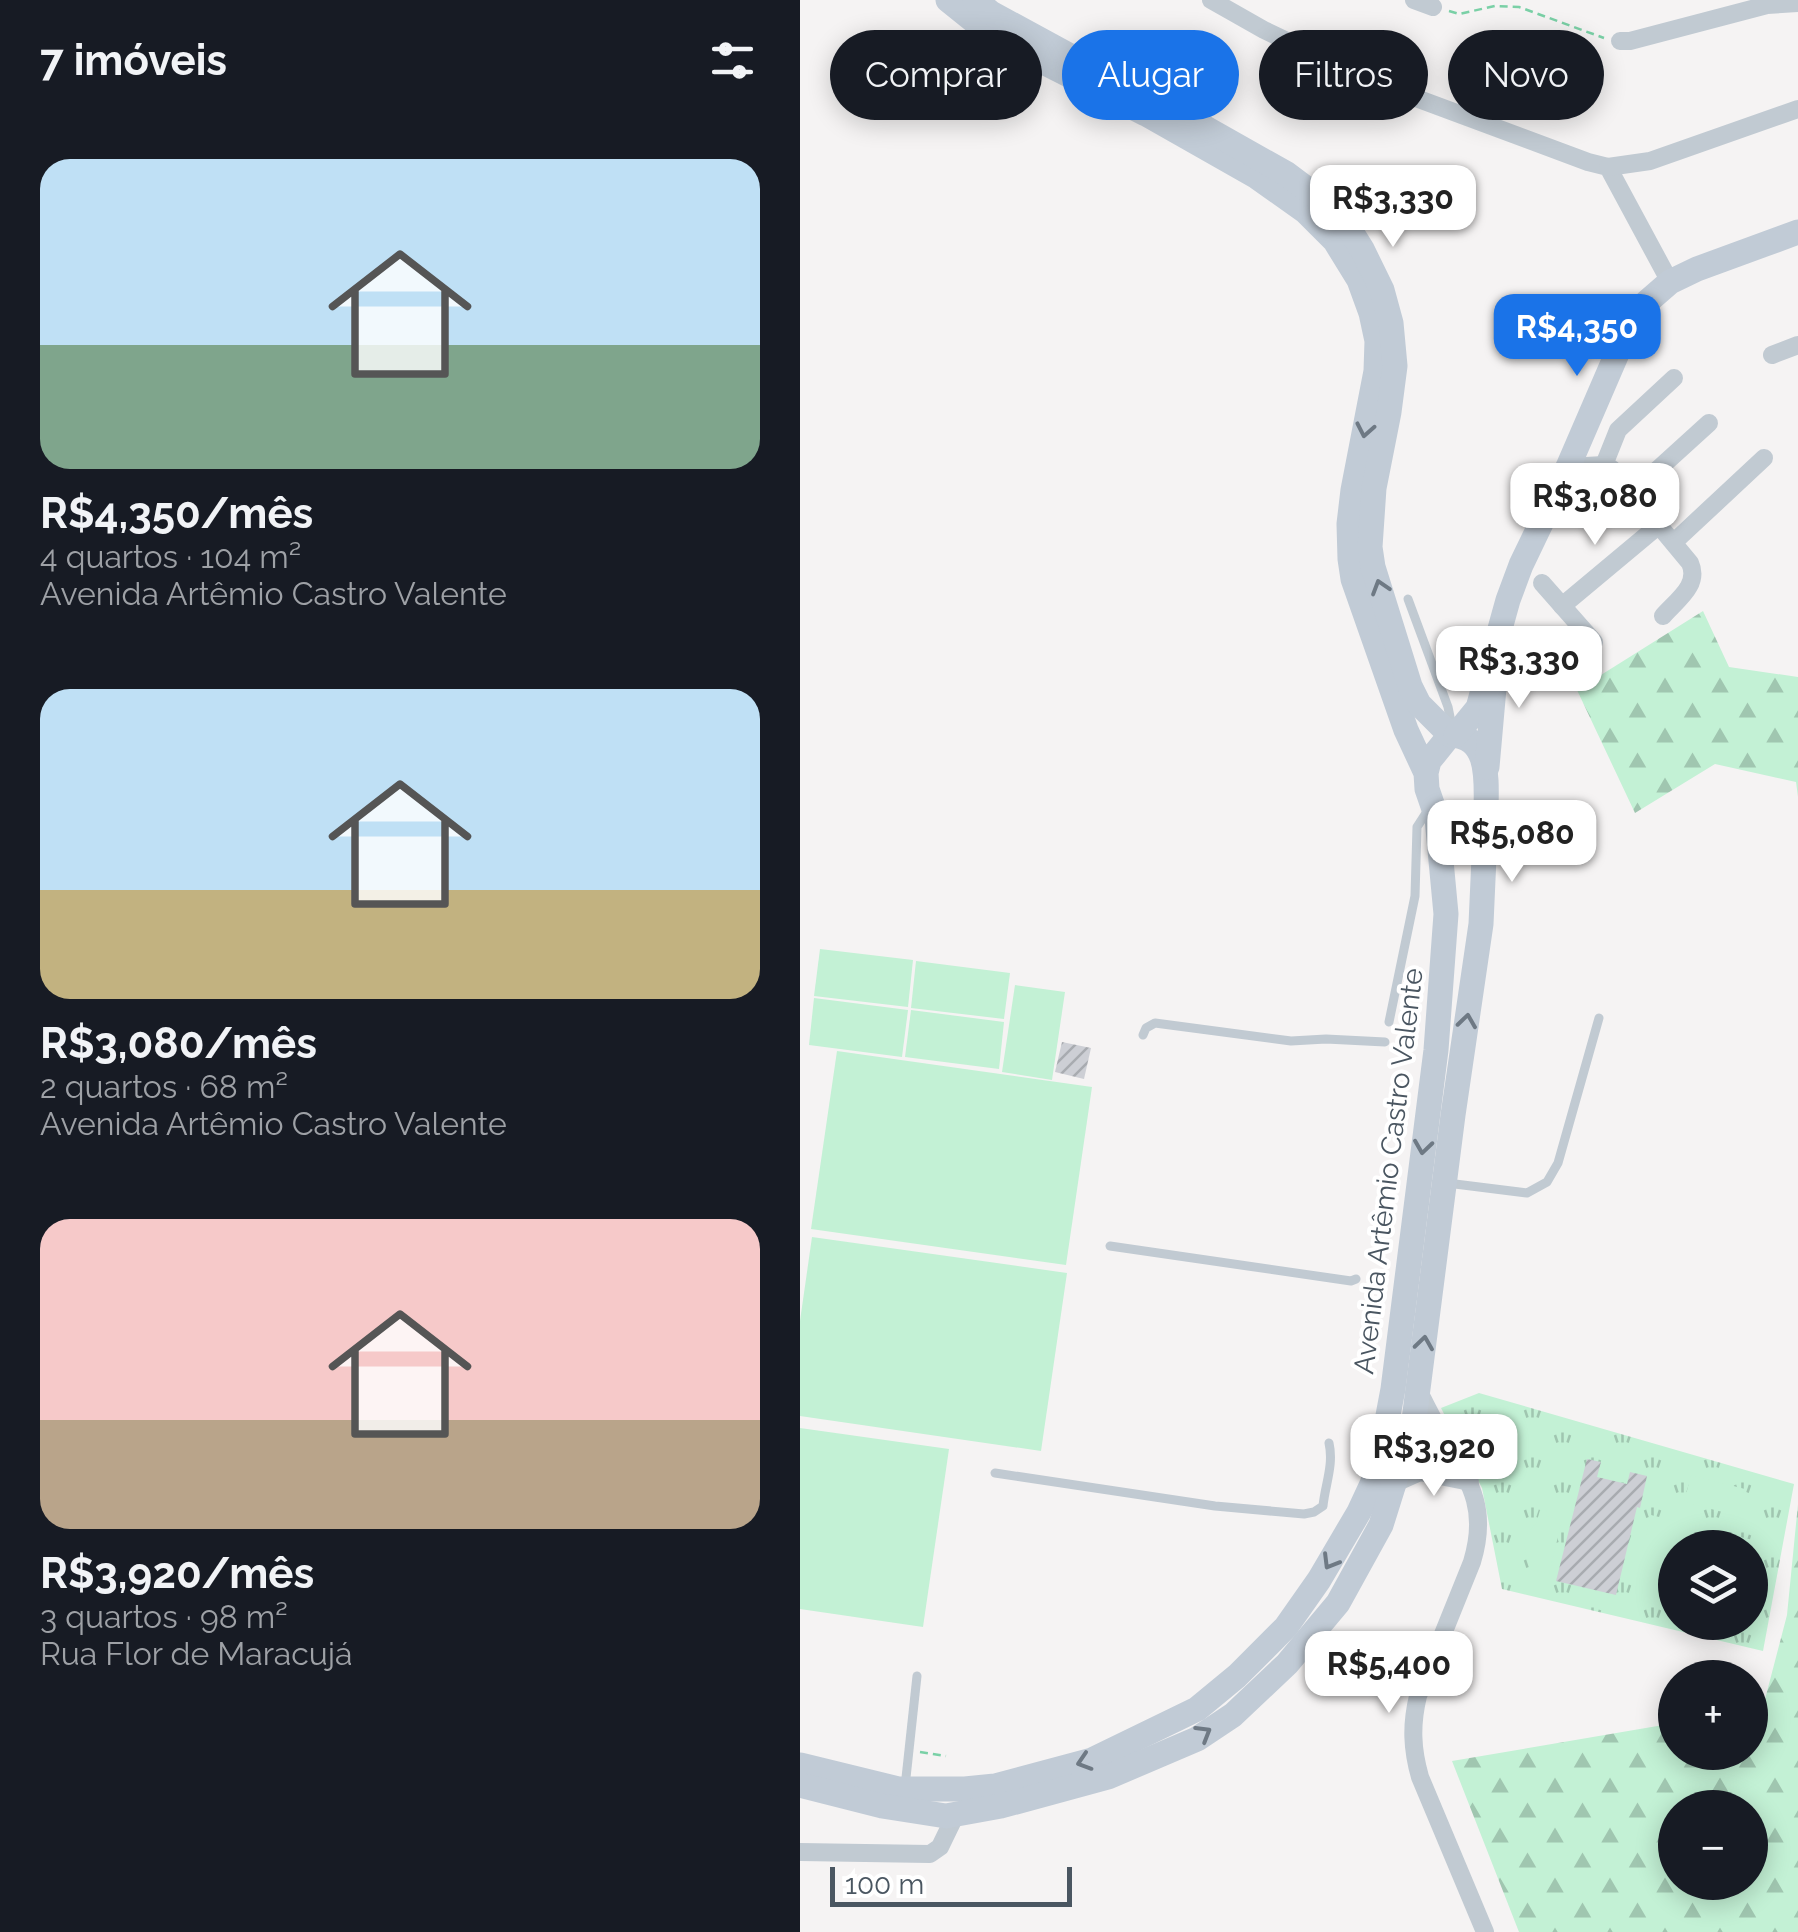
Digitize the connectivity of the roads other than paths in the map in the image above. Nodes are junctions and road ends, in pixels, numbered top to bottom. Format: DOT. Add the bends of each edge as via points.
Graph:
graph roads {
  1 [pos="948,0"];
  2 [pos="975,0"];
  3 [pos="1211,0"];
  4 [pos="1414,0"];
  5 [pos="1798,3"];
  6 [pos="1433,7"];
  7 [pos="1620,42"];
  8 [pos="1798,109"];
  9 [pos="1608,167"];
  10 [pos="1798,232"];
  11 [pos="1670,282"];
  12 [pos="1798,345"];
  13 [pos="1772,355"];
  14 [pos="1674,378"];
  15 [pos="1710,423"];
  16 [pos="1764,458"];
  17 [pos="1604,465"];
  18 [pos="1568,467"];
  19 [pos="1633,492"];
  20 [pos="1659,526"];
  21 [pos="1674,542"];
  22 [pos="1542,583"];
  23 [pos="1408,600"];
  24 [pos="1562,606"];
  25 [pos="1663,616"];
  26 [pos="1594,642"];
  27 [pos="1494,653"];
  28 [pos="1453,735"];
  29 [pos="1487,766"];
  30 [pos="1426,773"];
  31 [pos="1434,811"];
  32 [pos="1486,813"];
  33 [pos="1599,1018"];
  34 [pos="1389,1022"];
  35 [pos="1143,1035"];
  36 [pos="1385,1042"];
  37 [pos="1445,1182"];
  38 [pos="1110,1246"];
  39 [pos="1356,1279"];
  40 [pos="1418,1390"];
  41 [pos="1330,1443"];
  42 [pos="995,1473"];
  43 [pos="1470,1482"];
  44 [pos="1394,1484"];
  45 [pos="917,1676"];
  46 [pos="800,1764"];
  47 [pos="800,1784"];
  48 [pos="904,1790"];
  49 [pos="951,1815"];
  50 [pos="800,1852"];
  51 [pos="1485,1932"];
  1 -- 30 [label="main road, one-way" via="994,37 1257,177 1336,241 1359,280 1376,341 1353,490 1350,559"];
  28 -- 2 [label="main road, one-way" via="1419,704 1410,686 1373,567 1374,488 1396,366 1382,290 1347,225 1286,174"];
  3 -- 9 [label="street" via="1373,82"];
  4 -- 6 [label="street"];
  5 -- 7 [label="street"];
  8 -- 9 [label="street" via="1650,161"];
  9 -- 11 [label="street"];
  10 -- 11 [label="main road"];
  11 -- 18 [label="main road" via="1629,329"];
  12 -- 13 [label="street"];
  14 -- 17 [label="street" via="1618,430"];
  15 -- 19 [label="street"];
  16 -- 21 [label="street"];
  17 -- 18 [label="street"];
  17 -- 19 [label="street"];
  18 -- 27 [label="main road" via="1508,600"];
  19 -- 20 [label="street"];
  20 -- 21 [label="street"];
  20 -- 24 [label="street"];
  21 -- 25 [label="street" via="1693,580"];
  22 -- 24 [label="street"];
  23 -- 28 [label="lane"];
  24 -- 26 [label="street"];
  27 -- 28 [label="main road" via="1478,708"];
  27 -- 29 [label="main road"];
  28 -- 29 [label="main road" via="1473,745"];
  28 -- 30 [label="main road"];
  29 -- 32 [label="main road"];
  30 -- 31 [label="main road"];
  31 -- 32 [label="main road" via="1462,828"];
  31 -- 34 [label="lane" via="1417,827 1414,906"];
  31 -- 48 [label="main road, Avenida Artêmio Castro Valente, one-way" via="1446,914 1436,1050 1391,1402 1379,1464 1359,1512 1286,1627 1197,1709 1092,1760 995,1786"];
  37 -- 32 [label="main road, one-way" via="1481,924"];
  33 -- 37 [label="lane" via="1547,1182 1528,1193"];
  35 -- 36 [label="lane" via="1155,1023 1291,1041"];
  40 -- 37 [label="main road, one-way"];
  38 -- 39 [label="lane"];
  40 -- 43 [label="street"];
  40 -- 44 [label="main road"];
  41 -- 42 [label="lane" via="1324,1506 1304,1514"];
  43 -- 44 [label="street" via="1420,1472"];
  43 -- 51 [label="street" via="1478,1542 1418,1696 1412,1738 1420,1777"];
  49 -- 44 [label="main road, one-way" via="1108,1777 1197,1739 1233,1715 1338,1604 1380,1526"];
  45 -- 48 [label="lane"];
  46 -- 48 [label="main road, Avenida Artêmio Castro Valente"];
  47 -- 49 [label="main road" via="882,1806"];
  49 -- 50 [label="street" via="940,1848 930,1854"];
}
